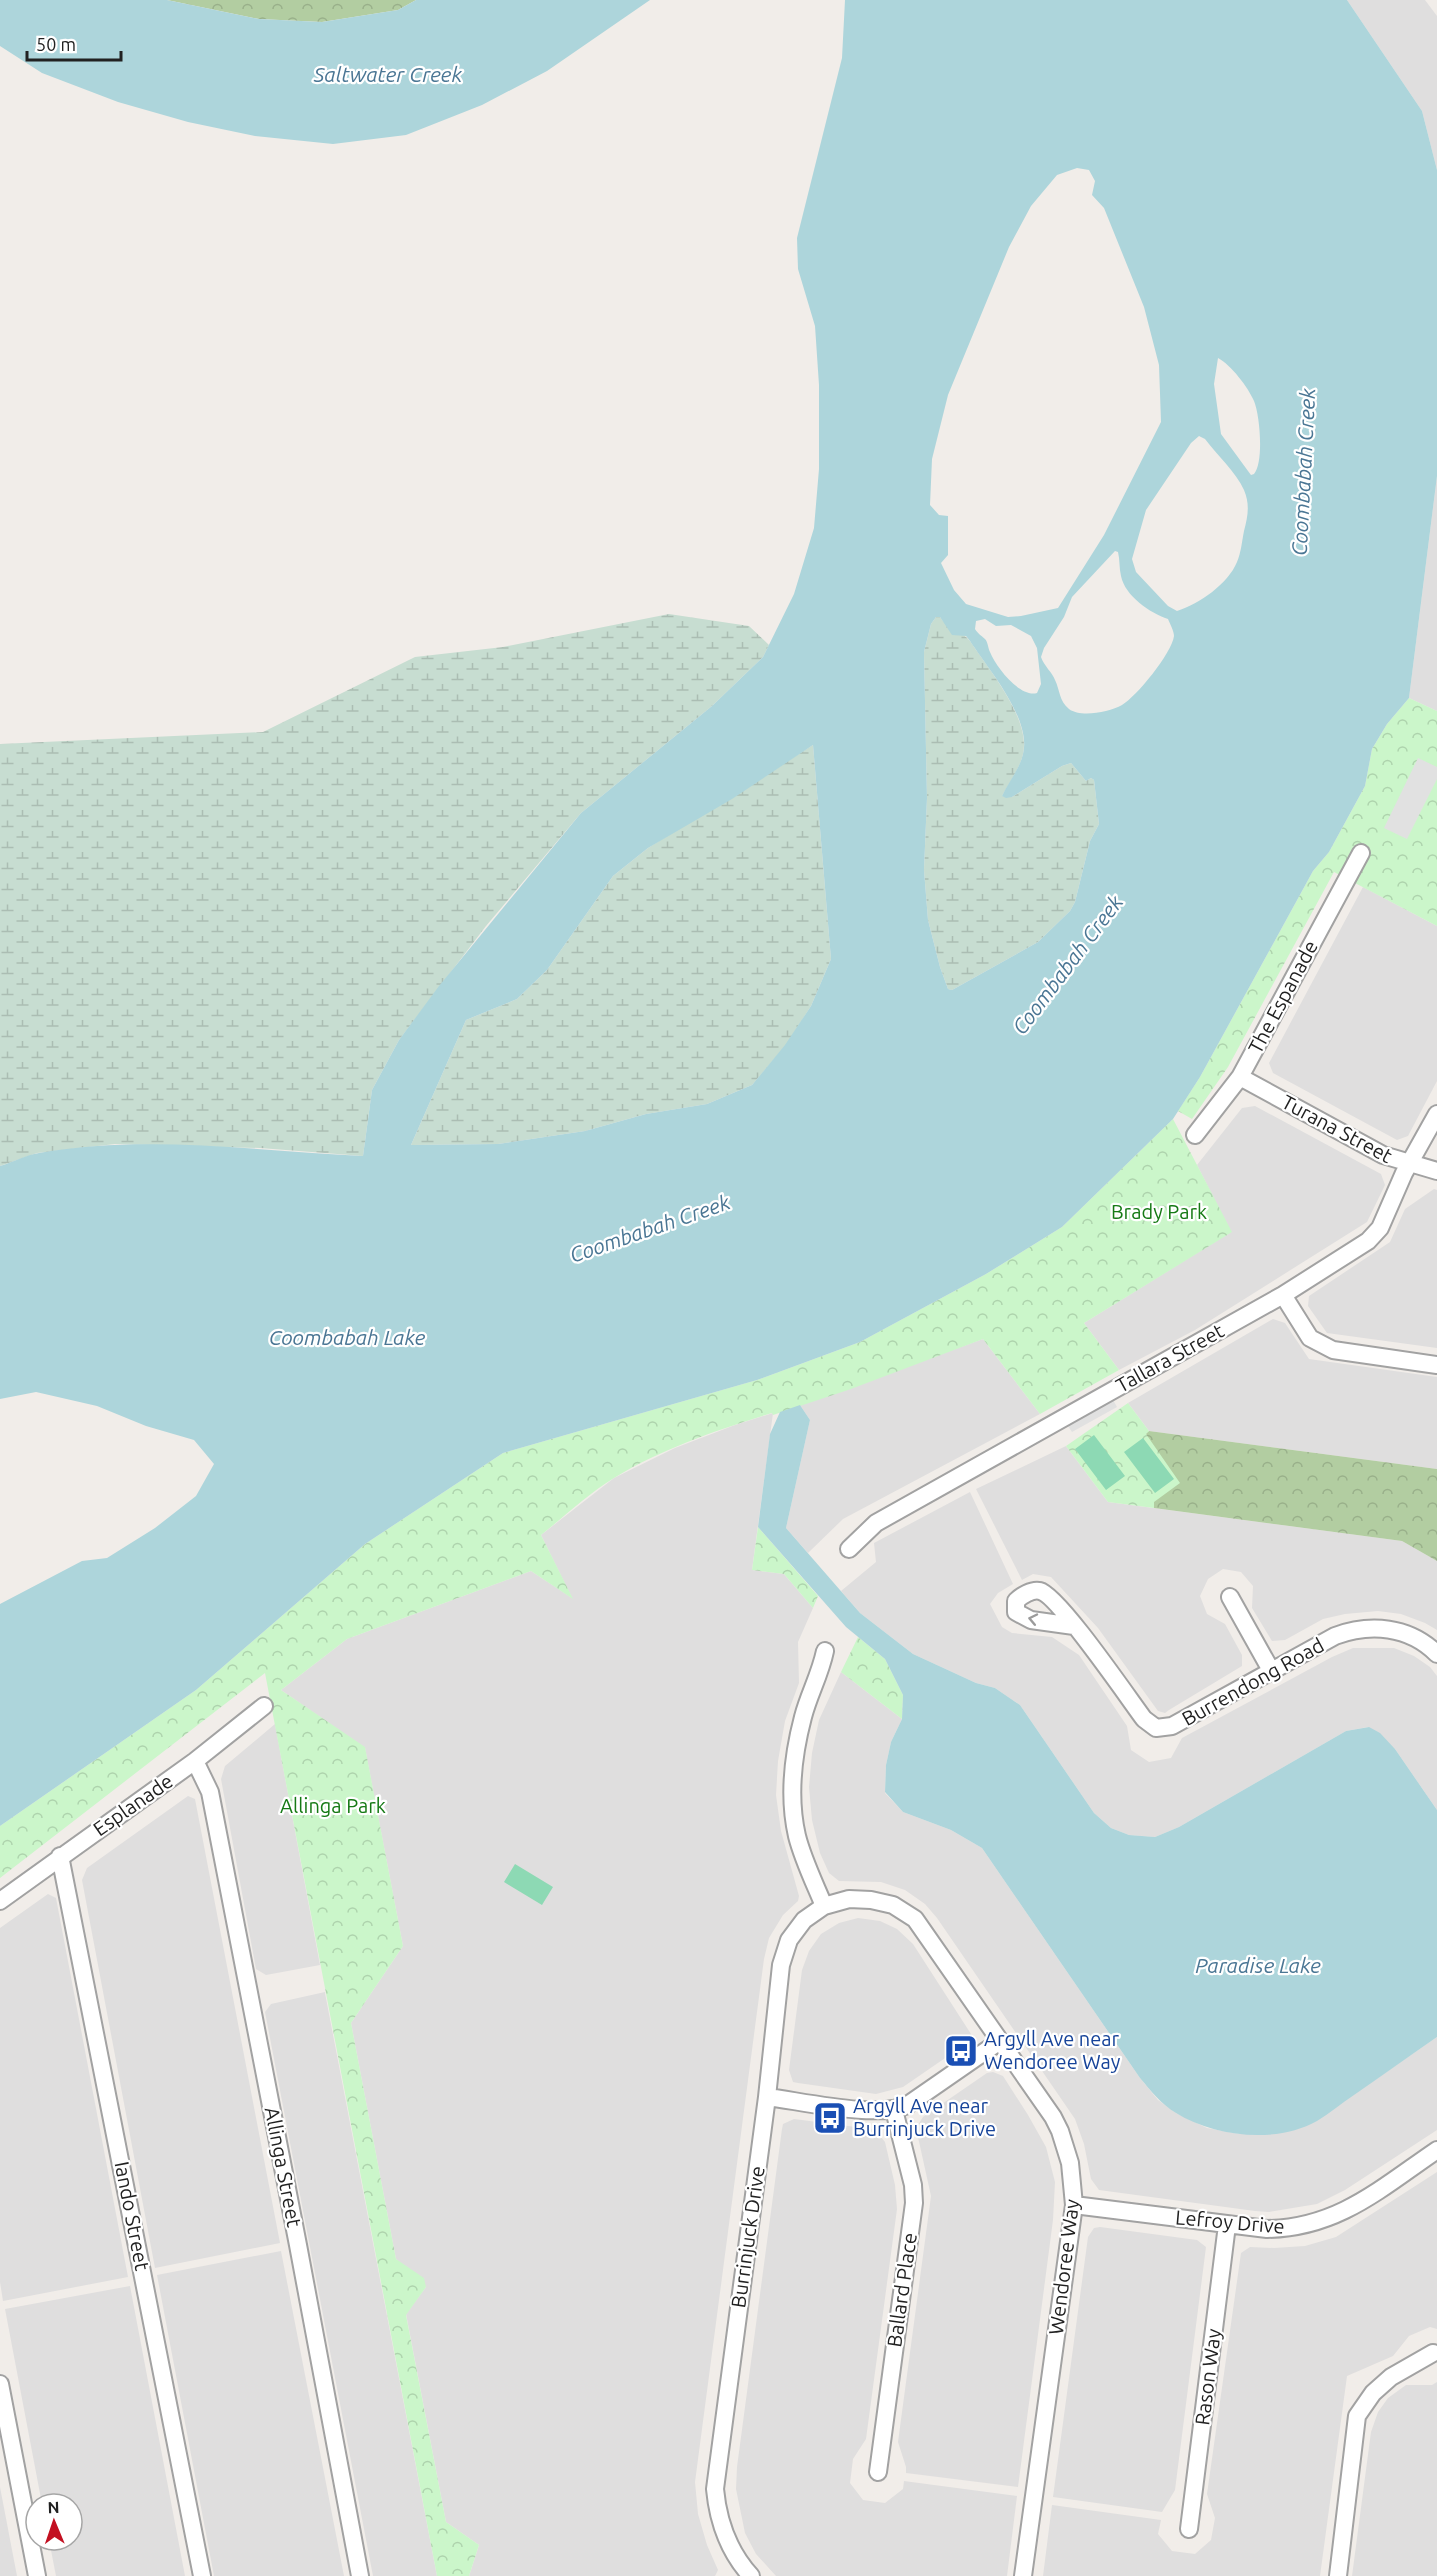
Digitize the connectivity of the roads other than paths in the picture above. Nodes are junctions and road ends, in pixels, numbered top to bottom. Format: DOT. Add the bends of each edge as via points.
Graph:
graph roads {
  1 [pos="1361,853"];
  2 [pos="1240,1077"];
  3 [pos="1437,1114"];
  4 [pos="1196,1135"];
  5 [pos="1410,1165"];
  6 [pos="1437,1171"];
  7 [pos="1283,1295"];
  8 [pos="1437,1365"];
  9 [pos="849,1549"];
  10 [pos="1230,1597"];
  11 [pos="1074,1626"];
  12 [pos="825,1651"];
  13 [pos="1437,1654"];
  14 [pos="1272,1672"];
  15 [pos="264,1706"];
  16 [pos="195,1761"];
  17 [pos="60,1857"];
  18 [pos="0,1901"];
  19 [pos="824,1906"];
  20 [pos="1000,2041"];
  21 [pos="766,2097"];
  22 [pos="894,2110"];
  23 [pos="1437,2150"];
  24 [pos="1074,2205"];
  25 [pos="1227,2225"];
  26 [pos="1433,2353"];
  27 [pos="0,2384"];
  28 [pos="878,2472"];
  29 [pos="1189,2529"];
  30 [pos="748,2575"];
  31 [pos="37,2576"];
  32 [pos="202,2576"];
  33 [pos="360,2576"];
  34 [pos="1023,2576"];
  35 [pos="1338,2576"];
  1 -- 2 [label="street, The Espanade"];
  2 -- 4 [label="street, The Espanade"];
  2 -- 5 [label="street, Turana Street" via="1383,1155"];
  3 -- 5 [label="street, Tallara Street"];
  5 -- 6 [label="street, Turana Street"];
  5 -- 7 [label="street, Tallara Street" via="1380,1228 1368,1240"];
  7 -- 8 [label="street" via="1310,1338 1333,1350"];
  7 -- 9 [label="street, Tallara Street" via="876,1523"];
  10 -- 14 [label="street"];
  11 -- 14 [label="street, Burrendong Road" via="1144,1719 1156,1728 1172,1726"];
  12 -- 19 [label="street" via="804,1714 794,1761 792,1800 798,1838"];
  13 -- 14 [label="street, Burrendong Road" via="1400,1632 1356,1629 1335,1636"];
  15 -- 16 [label="street, Esplanade"];
  16 -- 17 [label="street, Esplanade"];
  16 -- 33 [label="street, Allinga Street" via="210,1792"];
  17 -- 18 [label="street, Esplanade"];
  17 -- 32 [label="street, Iando Street"];
  19 -- 20 [label="street, Wendoree Way" via="849,1899 871,1900 893,1905 915,1919"];
  19 -- 21 [label="street, Burrinjuck Drive" via="804,1920 789,1940 781,1965"];
  20 -- 22 [label="street" via="909,2104"];
  20 -- 24 [label="street, Wendoree Way" via="1038,2092 1060,2131 1070,2163"];
  21 -- 22 [label="street"];
  21 -- 30 [label="street, Burrinjuck Drive" via="715,2489 725,2533"];
  22 -- 28 [label="street, Ballard Place" via="914,2203"];
  23 -- 25 [label="street, Lefroy Drive" via="1350,2208 1319,2222 1280,2229"];
  24 -- 25 [label="street, Lefroy Drive"];
  24 -- 34 [label="street, Wendoree Way"];
  25 -- 29 [label="street, Rason Way"];
  26 -- 35 [label="street" via="1391,2377 1373,2393 1357,2416"];
  27 -- 31 [label="street"];
}
